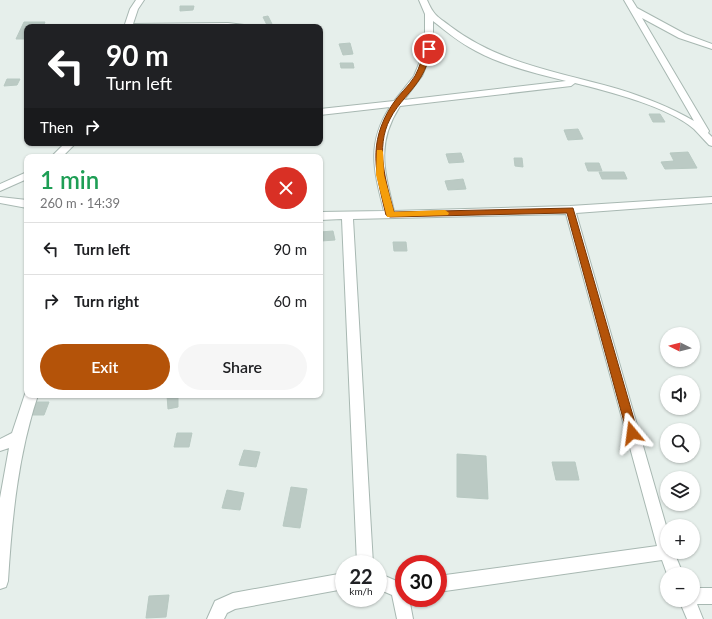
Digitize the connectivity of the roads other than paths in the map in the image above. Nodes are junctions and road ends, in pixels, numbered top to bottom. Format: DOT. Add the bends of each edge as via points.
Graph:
graph roads {
  1 [pos="131,0"];
  2 [pos="140,0"];
  3 [pos="423,0"];
  4 [pos="628,0"];
  5 [pos="134,9"];
  6 [pos="634,10"];
  7 [pos="429,13"];
  8 [pos="129,24"];
  9 [pos="712,47"];
  10 [pos="579,82"];
  11 [pos="396,104"];
  12 [pos="323,112"];
  13 [pos="710,140"];
  14 [pos="67,146"];
  15 [pos="59,154"];
  16 [pos="24,176"];
  17 [pos="0,188"];
  18 [pos="0,200"];
  19 [pos="712,200"];
  20 [pos="24,204"];
  21 [pos="570,210"];
  22 [pos="390,215"];
  23 [pos="323,216"];
  24 [pos="347,216"];
  25 [pos="30,398"];
  26 [pos="19,437"];
  27 [pos="0,445"];
  28 [pos="660,531"];
  29 [pos="660,553"];
  30 [pos="365,555"];
  31 [pos="0,581"];
  32 [pos="335,582"];
  33 [pos="447,583"];
  34 [pos="700,596"];
  35 [pos="712,596"];
  36 [pos="404,607"];
  37 [pos="690,607"];
  38 [pos="215,619"];
  39 [pos="405,619"];
  40 [pos="695,619"];
  1 -- 5 [label="street"];
  2 -- 5 [label="street"];
  3 -- 7 [label="street"];
  4 -- 6 [label="street"];
  5 -- 8 [label="street"];
  6 -- 9 [label="street" via="682,36"];
  6 -- 13 [label="street"];
  7 -- 10 [label="street" via="465,41 499,58"];
  7 -- 11 [label="street" via="429,49 418,76"];
  10 -- 11 [label="street"];
  10 -- 13 [label="street" via="643,100 683,118"];
  11 -- 12 [label="street"];
  11 -- 22 [label="street" via="386,120 379,142 380,175"];
  14 -- 15 [label="street"];
  16 -- 17 [label="street"];
  18 -- 20 [label="street"];
  19 -- 21 [label="street"];
  21 -- 22 [label="street"];
  21 -- 28 [label="street"];
  22 -- 24 [label="street"];
  23 -- 24 [label="street"];
  24 -- 30 [label="street"];
  25 -- 26 [label="street"];
  26 -- 27 [label="street"];
  26 -- 31 [label="street" via="5,517"];
  29 -- 33 [label="street"];
  32 -- 38 [label="street" via="232,601 221,607"];
  34 -- 35 [label="street"];
  36 -- 39 [label="street"];
  37 -- 40 [label="street"];
}
